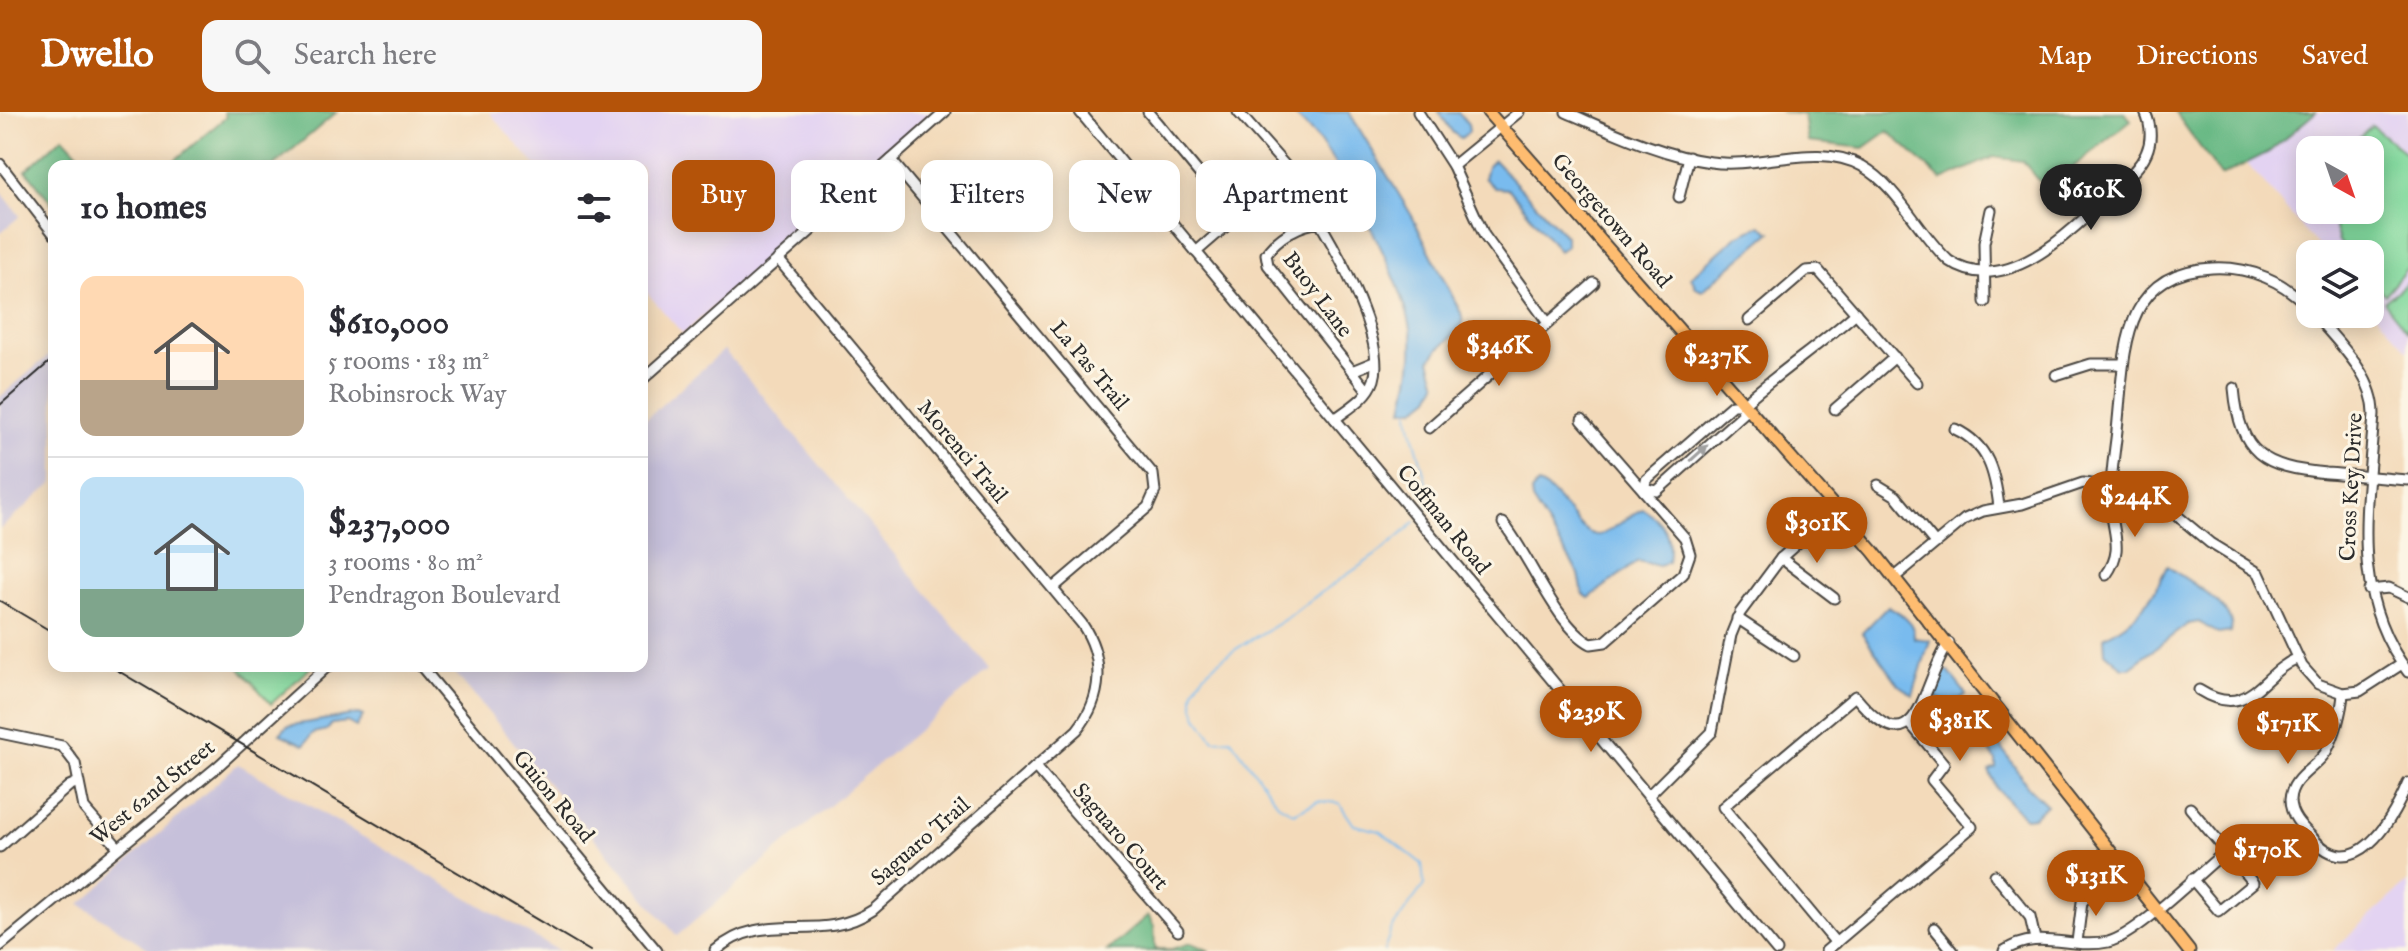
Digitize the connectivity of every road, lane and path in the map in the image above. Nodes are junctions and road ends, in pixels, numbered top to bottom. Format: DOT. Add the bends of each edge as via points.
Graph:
graph roads {
  1 [pos="945,112"];
  2 [pos="1080,112"];
  3 [pos="1148,112"];
  4 [pos="1238,112"];
  5 [pos="1418,112"];
  6 [pos="1488,112"];
  7 [pos="1519,112"];
  8 [pos="1566,112"];
  9 [pos="2145,112"];
  10 [pos="1502,128"];
  11 [pos="1689,157"];
  12 [pos="891,160"];
  13 [pos="1280,160"];
  14 [pos="0,164"];
  15 [pos="1453,166"];
  16 [pos="1196,170"];
  17 [pos="905,177"];
  18 [pos="1679,197"];
  19 [pos="1991,210"];
  20 [pos="48,226"];
  21 [pos="809,232"];
  22 [pos="1220,232"];
  23 [pos="1196,252"];
  24 [pos="778,259"];
  25 [pos="1984,272"];
  26 [pos="1594,283"];
  27 [pos="2296,297"];
  28 [pos="1985,302"];
  29 [pos="1856,313"];
  30 [pos="1749,320"];
  31 [pos="1548,323"];
  32 [pos="2324,328"];
  33 [pos="1895,357"];
  34 [pos="1374,362"];
  35 [pos="2123,364"];
  36 [pos="1352,371"];
  37 [pos="648,375"];
  38 [pos="2056,375"];
  39 [pos="1917,383"];
  40 [pos="2234,388"];
  41 [pos="1368,391"];
  42 [pos="1743,404"];
  43 [pos="1835,409"];
  44 [pos="1335,419"];
  45 [pos="1582,420"];
  46 [pos="1429,428"];
  47 [pos="1955,429"];
  48 [pos="2370,477"];
  49 [pos="2408,480"];
  50 [pos="1878,485"];
  51 [pos="2112,488"];
  52 [pos="1645,490"];
  53 [pos="1999,507"];
  54 [pos="1837,508"];
  55 [pos="1503,523"];
  56 [pos="1935,543"];
  57 [pos="1781,558"];
  58 [pos="2106,575"];
  59 [pos="1895,577"];
  60 [pos="1053,588"];
  61 [pos="2369,590"];
  62 [pos="2408,597"];
  63 [pos="1834,598"];
  64 [pos="1737,618"];
  65 [pos="1949,643"];
  66 [pos="1794,656"];
  67 [pos="2298,658"];
  68 [pos="2405,668"];
  69 [pos="321,672"];
  70 [pos="426,672"];
  71 [pos="1099,677"];
  72 [pos="2199,690"];
  73 [pos="2343,693"];
  74 [pos="1909,722"];
  75 [pos="0,733"];
  76 [pos="1035,767"];
  77 [pos="78,782"];
  78 [pos="2408,783"];
  79 [pos="1648,796"];
  80 [pos="2190,808"];
  81 [pos="117,846"];
  82 [pos="0,847"];
  83 [pos="2226,851"];
  84 [pos="1995,875"];
  85 [pos="2192,879"];
  86 [pos="2099,886"];
  87 [pos="2156,909"];
  88 [pos="1934,928"];
  89 [pos="1178,931"];
  90 [pos="2035,939"];
  91 [pos="2077,942"];
  92 [pos="1836,943"];
  93 [pos="0,946"];
  94 [pos="2108,946"];
  95 [pos="657,951"];
  96 [pos="715,951"];
  97 [pos="1777,951"];
  98 [pos="1826,951"];
  99 [pos="1953,951"];
  100 [pos="2004,951"];
  101 [pos="2189,951"];
  1 -- 12 [label="street"];
  2 -- 23 [label="street, Coffman Road"];
  3 -- 16 [label="street"];
  4 -- 13 [label="street"];
  5 -- 15 [label="street"];
  6 -- 10 [label="main road, Georgetown Road"];
  7 -- 10 [label="street"];
  8 -- 11 [label="street"];
  9 -- 25 [label="street" via="2151,137 2145,158 2134,171 2045,251 2014,268"];
  10 -- 15 [label="street"];
  10 -- 42 [label="main road, Georgetown Road"];
  11 -- 18 [label="street"];
  11 -- 25 [label="street" via="1731,163 1822,156 1852,161 1880,180 1949,261"];
  14 -- 20 [label="street"];
  15 -- 31 [label="street" via="1484,235"];
  17 -- 60 [label="street, La Pas Trail" via="1152,471 1155,488 1148,507"];
  19 -- 25 [label="street"];
  21 -- 24 [label="street"];
  22 -- 23 [label="street"];
  23 -- 44 [label="street, Coffman Road"];
  24 -- 37 [label="street"];
  24 -- 60 [label="street, Morenci Trail"];
  25 -- 28 [label="street"];
  26 -- 31 [label="street"];
  27 -- 35 [label="street" via="2249,271 2213,267 2182,273 2160,284 2136,311"];
  29 -- 30 [label="street" via="1813,269"];
  29 -- 33 [label="street"];
  29 -- 42 [label="street"];
  31 -- 46 [label="street"];
  32 -- 48 [label="street, Cross Key Drive" via="2371,391"];
  33 -- 39 [label="street"];
  33 -- 43 [label="street"];
  34 -- 36 [label="street, Buoy Lane"];
  34 -- 36 [label="street, Buoy Lane" via="1363,307 1344,263 1320,223 1308,223 1274,243 1266,254 1268,265"];
  34 -- 41 [label="street"];
  35 -- 38 [label="street" via="2091,364"];
  35 -- 51 [label="street"];
  36 -- 41 [label="street, Buoy Lane"];
  40 -- 48 [label="street" via="2242,432 2268,461 2293,470"];
  41 -- 44 [label="street"];
  42 -- 52 [label="street" via="1732,405 1656,471 1646,480"];
  52 -- 42 [label="street, one-way" via="1657,491 1743,414"];
  42 -- 54 [label="main road, Georgetown Road"];
  44 -- 79 [label="street, Coffman Road"];
  45 -- 52 [label="street"];
  47 -- 53 [label="street" via="1989,458"];
  48 -- 49 [label="street"];
  48 -- 61 [label="street, Cross Key Drive" via="2364,542"];
  50 -- 56 [label="street" via="1896,496"];
  51 -- 53 [label="street" via="2083,483"];
  51 -- 58 [label="street" via="2118,546"];
  51 -- 67 [label="street" via="2152,496 2210,543 2254,568 2268,587"];
  52 -- 55 [label="street" via="1685,538 1689,561 1681,576 1597,644 1584,639 1542,586"];
  53 -- 56 [label="street" via="1965,519"];
  54 -- 57 [label="street"];
  54 -- 59 [label="main road, Georgetown Road"];
  56 -- 59 [label="street"];
  57 -- 63 [label="street"];
  57 -- 64 [label="street"];
  59 -- 65 [label="main road, Georgetown Road"];
  60 -- 71 [label="street, Morenci Trail" via="1089,635"];
  61 -- 62 [label="street" via="2389,588"];
  61 -- 68 [label="street, Cross Key Drive" via="2383,632"];
  64 -- 66 [label="street"];
  64 -- 79 [label="street" via="1712,732"];
  65 -- 74 [label="street" via="1935,663 1921,709"];
  65 -- 87 [label="main road, Georgetown Road"];
  67 -- 72 [label="street" via="2244,698 2220,699"];
  67 -- 73 [label="street" via="2318,684"];
  68 -- 73 [label="street" via="2370,687"];
  69 -- 81 [label="street, West 62nd Street" via="217,767"];
  70 -- 95 [label="street, Guion Road"];
  71 -- 76 [label="street, Saguaro Trail" via="1082,724"];
  73 -- 78 [label="street" via="2325,752 2292,789 2293,813 2330,853 2355,853 2388,824"];
  74 -- 92 [label="street" via="1944,764 1932,780 1972,827"];
  74 -- 92 [label="street" via="1883,724 1855,696 1723,807"];
  75 -- 77 [label="street" via="62,746 75,763"];
  76 -- 89 [label="street, Saguaro Court"];
  76 -- 96 [label="street, Saguaro Trail" via="867,914 826,929 751,929"];
  77 -- 81 [label="street" via="84,808"];
  77 -- 82 [label="street"];
  79 -- 97 [label="street, Coffman Road"];
  80 -- 83 [label="street"];
  81 -- 93 [label="street, West 62nd Street"];
  83 -- 85 [label="street"];
  83 -- 85 [label="street" via="2252,887 2219,911"];
  84 -- 90 [label="street" via="2030,917"];
  85 -- 87 [label="street"];
  86 -- 91 [label="street" via="2082,902"];
  87 -- 94 [label="street"];
  87 -- 101 [label="main road, Georgetown Road"];
  88 -- 99 [label="street"];
  90 -- 91 [label="street"];
  90 -- 100 [label="street"];
  91 -- 94 [label="street"];
  92 -- 98 [label="street"];
}
